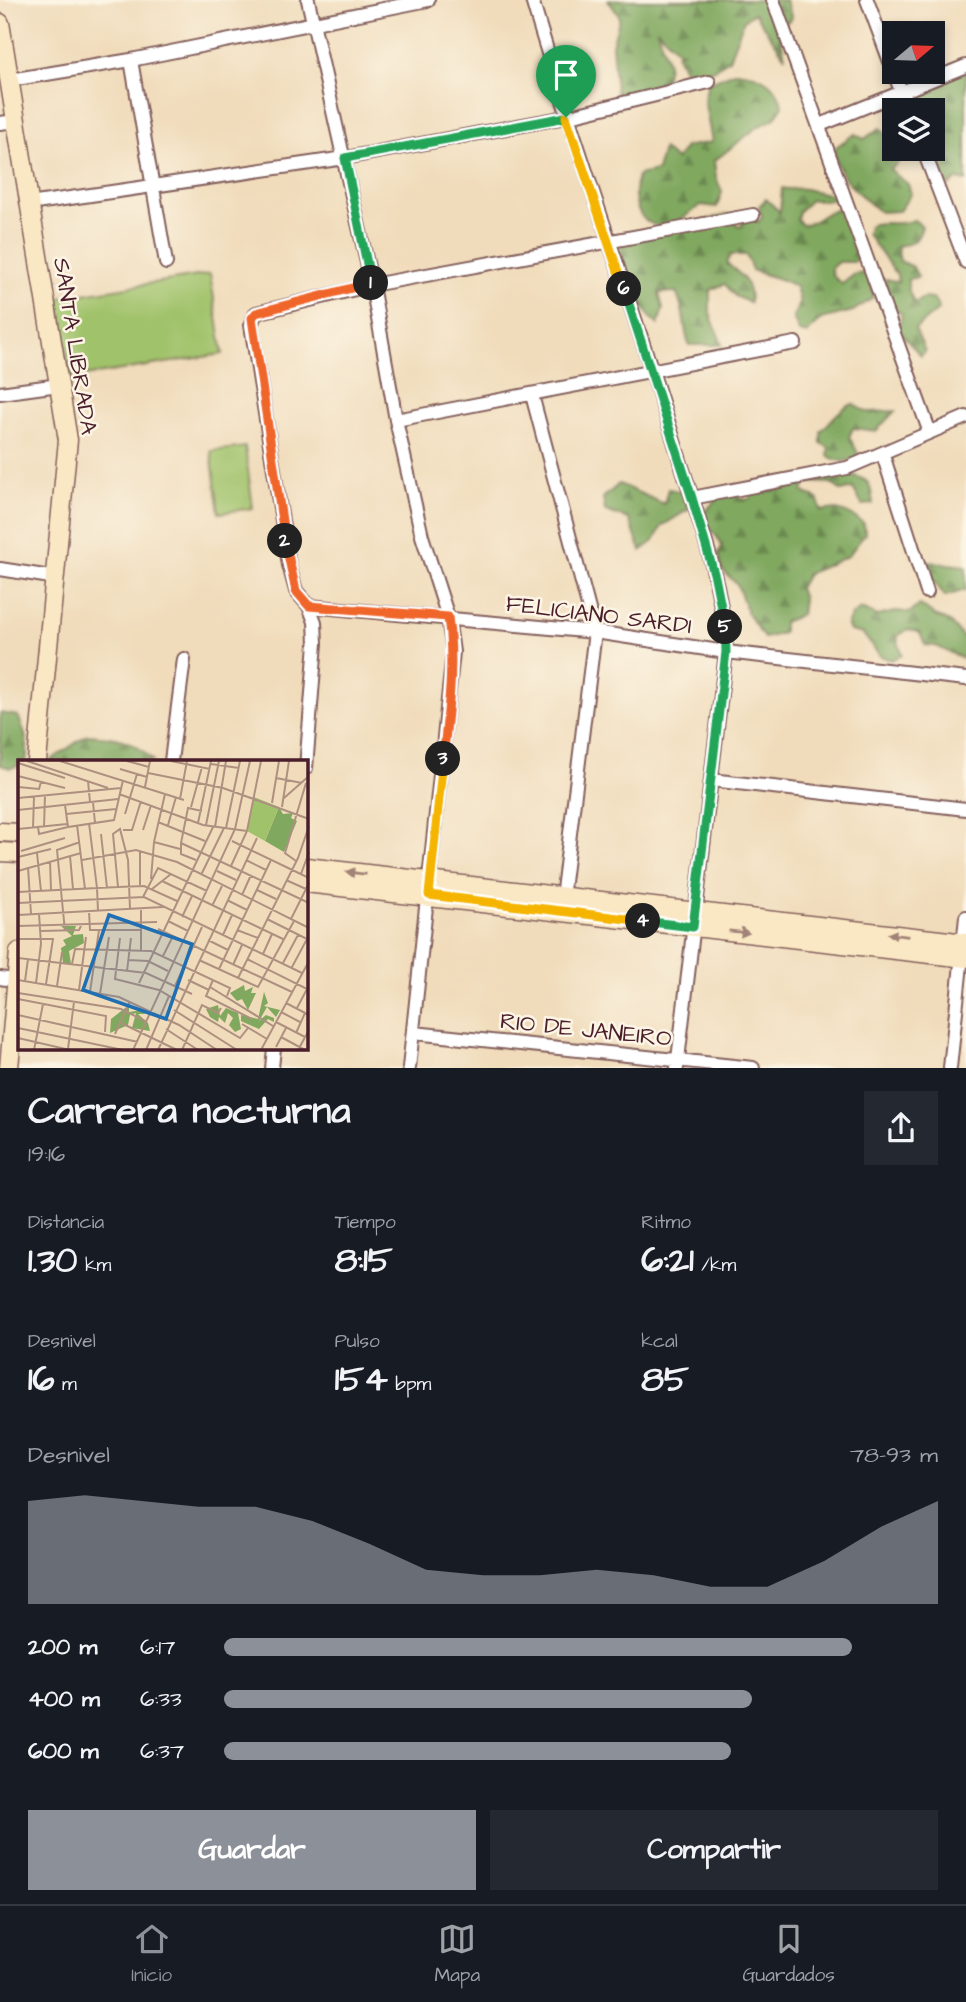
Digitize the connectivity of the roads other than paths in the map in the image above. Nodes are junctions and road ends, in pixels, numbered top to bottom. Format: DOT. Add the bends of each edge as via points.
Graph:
graph roads {
  1 [pos="308,0"];
  2 [pos="428,0"];
  3 [pos="532,0"];
  4 [pos="773,0"];
  5 [pos="867,0"];
  6 [pos="0,23"];
  7 [pos="313,23"];
  8 [pos="131,60"];
  9 [pos="966,66"];
  10 [pos="10,80"];
  11 [pos="709,82"];
  12 [pos="901,92"];
  13 [pos="903,98"];
  14 [pos="566,117"];
  15 [pos="8,122"];
  16 [pos="820,125"];
  17 [pos="345,158"];
  18 [pos="928,161"];
  19 [pos="150,187"];
  20 [pos="29,204"];
  21 [pos="753,215"];
  22 [pos="608,241"];
  23 [pos="966,262"];
  24 [pos="166,263"];
  25 [pos="372,285"];
  26 [pos="795,343"];
  27 [pos="652,370"];
  28 [pos="59,385"];
  29 [pos="0,393"];
  30 [pos="532,396"];
  31 [pos="966,417"];
  32 [pos="396,420"];
  33 [pos="929,430"];
  34 [pos="883,455"];
  35 [pos="692,498"];
  36 [pos="0,569"];
  37 [pos="57,578"];
  38 [pos="927,593"];
  39 [pos="309,606"];
  40 [pos="448,617"];
  41 [pos="595,632"];
  42 [pos="726,652"];
  43 [pos="184,659"];
  44 [pos="966,679"];
  45 [pos="37,760"];
  46 [pos="171,760"];
  47 [pos="307,760"];
  48 [pos="711,780"];
  49 [pos="966,809"];
  50 [pos="0,832"];
  51 [pos="18,833"];
  52 [pos="0,852"];
  53 [pos="18,853"];
  54 [pos="308,867"];
  55 [pos="308,883"];
  56 [pos="429,889"];
  57 [pos="562,898"];
  58 [pos="966,917"];
  59 [pos="695,919"];
  60 [pos="964,950"];
  61 [pos="18,956"];
  62 [pos="12,980"];
  63 [pos="414,1033"];
  64 [pos="274,1050"];
  65 [pos="678,1064"];
  66 [pos="9,1068"];
  67 [pos="272,1068"];
  68 [pos="409,1068"];
  69 [pos="753,1068"];
  70 [pos="950,1068"];
  1 -- 7 [label="street"];
  2 -- 7 [label="street"];
  3 -- 14 [label="street"];
  4 -- 16 [label="street"];
  5 -- 12 [label="street"];
  6 -- 10 [label="main road, SANTA LIBRADA"];
  7 -- 8 [label="street"];
  7 -- 17 [label="street"];
  8 -- 10 [label="street"];
  8 -- 19 [label="street"];
  9 -- 12 [label="street"];
  10 -- 15 [label="main road, SANTA LIBRADA"];
  11 -- 14 [label="street"];
  12 -- 13 [label="street"];
  12 -- 16 [label="street"];
  14 -- 17 [label="street"];
  14 -- 22 [label="street"];
  15 -- 20 [label="main road, SANTA LIBRADA"];
  16 -- 33 [label="street"];
  17 -- 19 [label="street"];
  17 -- 25 [label="street"];
  18 -- 23 [label="street"];
  19 -- 20 [label="street"];
  19 -- 24 [label="street"];
  20 -- 28 [label="main road, SANTA LIBRADA"];
  21 -- 22 [label="street"];
  22 -- 25 [label="street"];
  22 -- 27 [label="street"];
  25 -- 32 [label="street"];
  25 -- 39 [label="street" via="256,313 252,318 289,565 296,591"];
  26 -- 27 [label="street"];
  27 -- 30 [label="street"];
  27 -- 35 [label="street"];
  28 -- 29 [label="street"];
  28 -- 37 [label="main road, SANTA LIBRADA" via="68,440"];
  30 -- 32 [label="street"];
  30 -- 41 [label="street"];
  31 -- 33 [label="street"];
  32 -- 40 [label="street" via="422,536"];
  33 -- 34 [label="street"];
  34 -- 35 [label="street" via="847,468"];
  34 -- 38 [label="street"];
  35 -- 42 [label="street" via="720,599"];
  36 -- 37 [label="street"];
  37 -- 45 [label="main road, SANTA LIBRADA"];
  39 -- 40 [label="street, FELICIANO SARDI"];
  39 -- 47 [label="street" via="316,643"];
  40 -- 41 [label="street, FELICIANO SARDI"];
  40 -- 56 [label="street" via="452,679"];
  41 -- 42 [label="street, FELICIANO SARDI"];
  41 -- 57 [label="street"];
  42 -- 44 [label="street, FELICIANO SARDI"];
  42 -- 48 [label="street"];
  43 -- 46 [label="street"];
  48 -- 49 [label="street"];
  48 -- 59 [label="street"];
  50 -- 51 [label="main road"];
  52 -- 53 [label="main road"];
  56 -- 54 [label="main road, one-way"];
  55 -- 56 [label="main road"];
  56 -- 57 [label="main road"];
  56 -- 59 [label="main road"];
  56 -- 63 [label="street"];
  57 -- 59 [label="main road"];
  58 -- 60 [label="street"];
  59 -- 60 [label="main road"];
  59 -- 65 [label="street"];
  60 -- 70 [label="street"];
  61 -- 62 [label="main road"];
  62 -- 66 [label="main road"];
  63 -- 65 [label="street, RIO DE JANEIRO"];
  63 -- 68 [label="street"];
  64 -- 67 [label="street"];
  65 -- 69 [label="street, RIO DE JANEIRO"];
}
